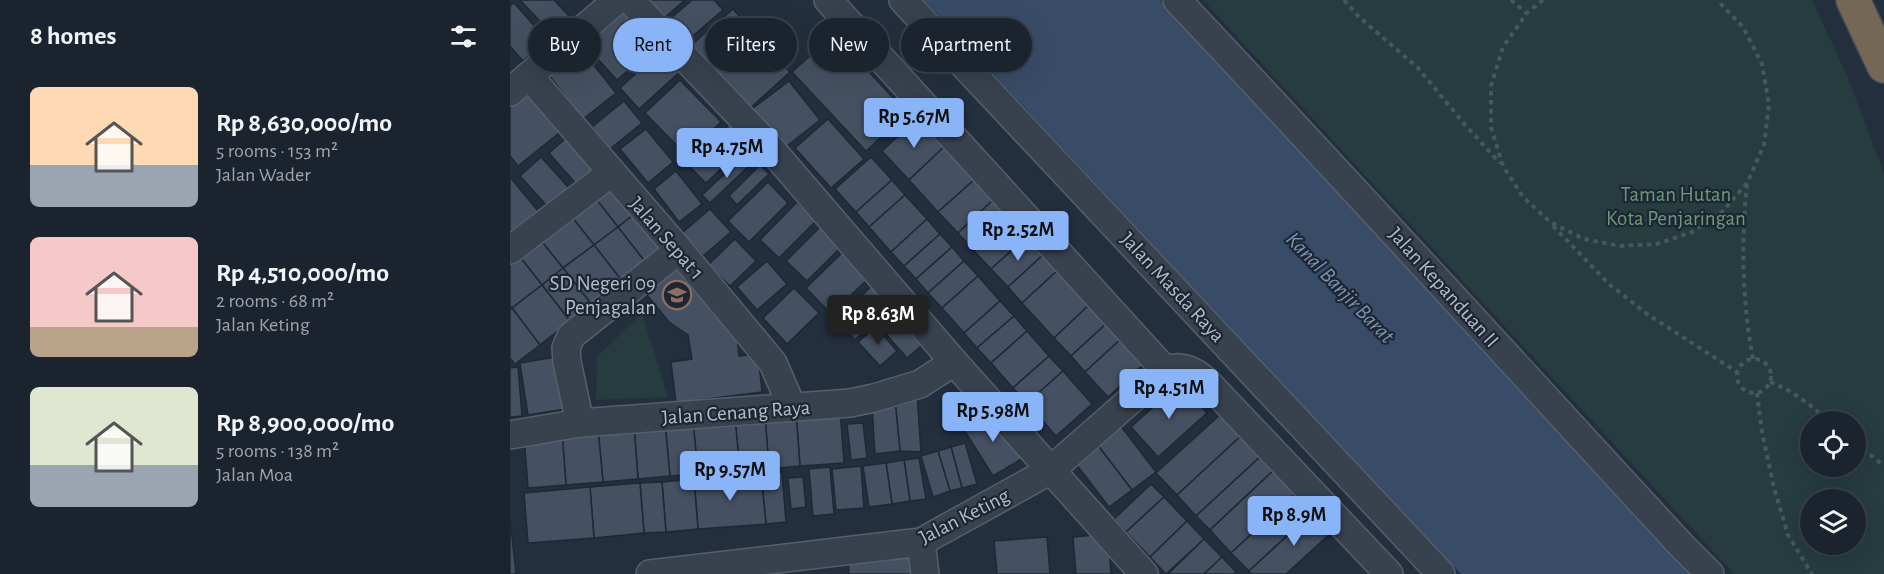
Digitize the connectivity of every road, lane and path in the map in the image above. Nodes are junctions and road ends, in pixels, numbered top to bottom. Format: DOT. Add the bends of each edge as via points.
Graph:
graph roads {
  1 [pos="617,0"];
  2 [pos="630,0"];
  3 [pos="828,0"];
  4 [pos="903,0"];
  5 [pos="1177,0"];
  6 [pos="1344,0"];
  7 [pos="1511,0"];
  8 [pos="1543,0"];
  9 [pos="1717,0"];
  10 [pos="1853,0"];
  11 [pos="1527,13"];
  12 [pos="1884,66"];
  13 [pos="520,84"];
  14 [pos="1503,166"];
  15 [pos="611,173"];
  16 [pos="1747,183"];
  17 [pos="1550,222"];
  18 [pos="510,250"];
  19 [pos="679,250"];
  20 [pos="1754,359"];
  21 [pos="954,362"];
  22 [pos="1165,370"];
  23 [pos="1737,372"];
  24 [pos="1770,382"];
  25 [pos="1757,393"];
  26 [pos="792,407"];
  27 [pos="1818,411"];
  28 [pos="580,423"];
  29 [pos="510,435"];
  30 [pos="1866,451"];
  31 [pos="1884,466"];
  32 [pos="1051,470"];
  33 [pos="921,542"];
  34 [pos="650,574"];
  35 [pos="925,574"];
  36 [pos="1144,574"];
  37 [pos="1389,574"];
  38 [pos="1441,574"];
  39 [pos="1710,574"];
  40 [pos="1812,574"];
  1 -- 13 [label="street"];
  2 -- 21 [label="street" via="765,142"];
  3 -- 22 [label="street"];
  4 -- 38 [label="street, Jalan Masda Raya"];
  5 -- 39 [label="street, Jalan Kepanduan II"];
  6 -- 14 [label="path" via="1418,68"];
  7 -- 11 [label="path"];
  8 -- 11 [label="path"];
  9 -- 16 [label="path" via="1743,27 1762,64 1769,104 1764,145"];
  10 -- 12 [label="highway"];
  11 -- 14 [label="path" via="1503,47 1491,86 1491,127"];
  13 -- 15 [label="street, Jalan Sepat 1"];
  14 -- 17 [label="path" via="1523,197"];
  15 -- 18 [label="street"];
  15 -- 19 [label="street, Jalan Sepat 1"];
  16 -- 17 [label="path" via="1723,211 1692,232 1657,244 1620,246 1584,239"];
  16 -- 20 [label="path" via="1745,299"];
  17 -- 23 [label="path" via="1610,284 1647,314"];
  19 -- 26 [label="street, Jalan Sepat 1" via="773,363"];
  19 -- 28 [label="street" via="571,336 566,348 567,362"];
  20 -- 23 [label="path" via="1743,363"];
  20 -- 24 [label="path" via="1768,366"];
  21 -- 26 [label="street, Jalan Cenang Raya" via="920,384 874,398"];
  21 -- 32 [label="street"];
  22 -- 32 [label="street, Jalan Keting"];
  22 -- 37 [label="street" via="1173,367 1196,372"];
  23 -- 25 [label="path" via="1741,388"];
  24 -- 25 [label="path"];
  24 -- 27 [label="path"];
  25 -- 40 [label="path" via="1761,432 1788,535"];
  26 -- 28 [label="street, Jalan Cenang Raya"];
  28 -- 29 [label="street, Jalan Cenang Raya"];
  30 -- 31 [label="path"];
  32 -- 33 [label="street, Jalan Keting"];
  32 -- 36 [label="street"];
  33 -- 34 [label="street, Jalan Keting"];
  33 -- 35 [label="street"];
}
